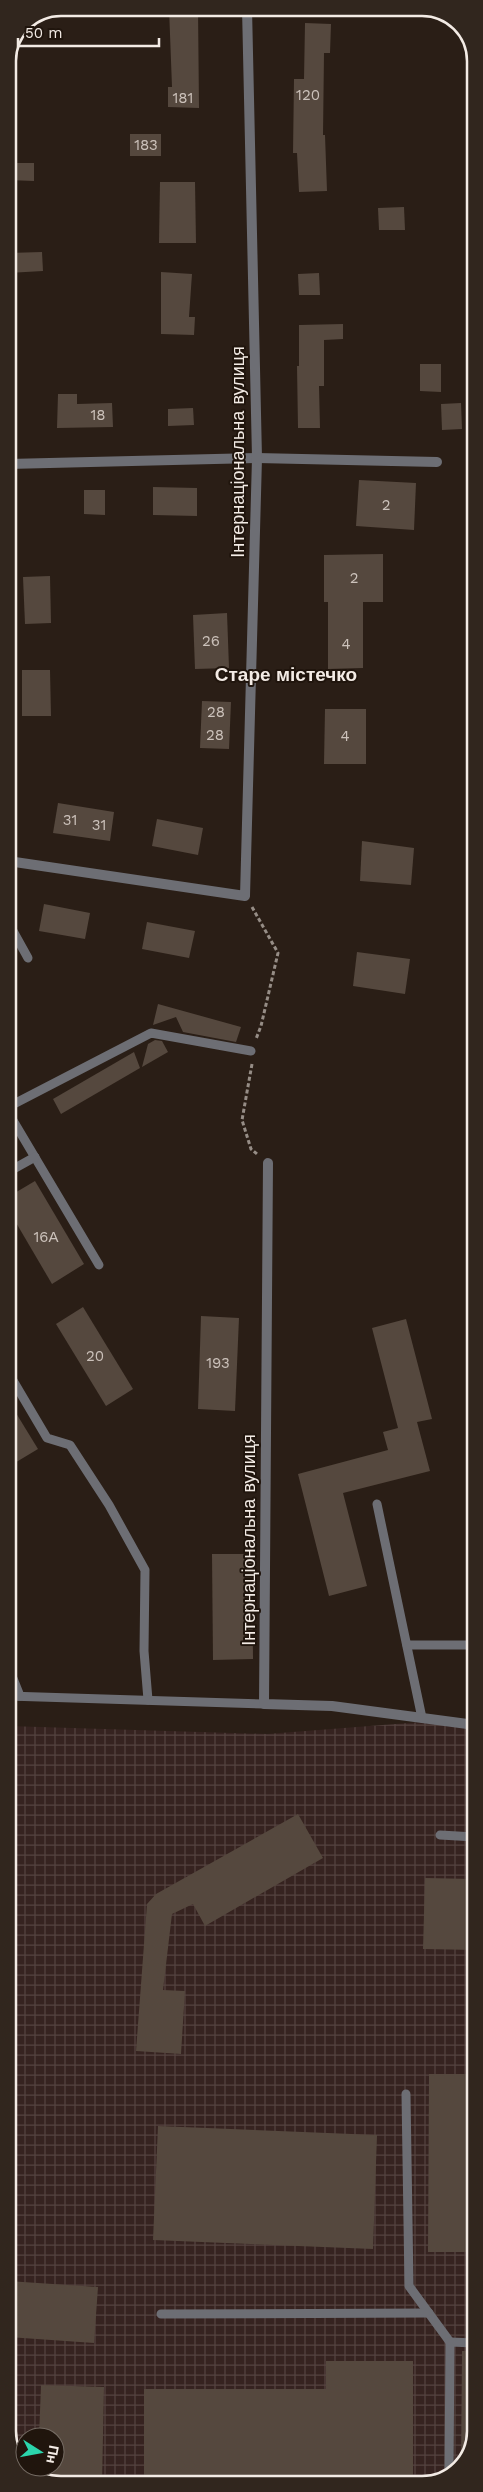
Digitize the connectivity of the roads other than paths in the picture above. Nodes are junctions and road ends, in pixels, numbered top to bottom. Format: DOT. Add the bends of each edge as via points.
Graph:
graph roads {
  1 [pos="247,16"];
  2 [pos="257,458"];
  3 [pos="437,462"];
  4 [pos="16,464"];
  5 [pos="16,862"];
  6 [pos="16,936"];
  7 [pos="28,958"];
  8 [pos="251,1051"];
  9 [pos="16,1102"];
  10 [pos="16,1125"];
  11 [pos="35,1157"];
  12 [pos="268,1163"];
  13 [pos="16,1168"];
  14 [pos="100,1265"];
  15 [pos="16,1386"];
  16 [pos="377,1504"];
  17 [pos="407,1645"];
  18 [pos="467,1645"];
  19 [pos="16,1686"];
  20 [pos="16,1696"];
  21 [pos="20,1696"];
  22 [pos="148,1700"];
  23 [pos="264,1704"];
  24 [pos="422,1718"];
  25 [pos="467,1724"];
  26 [pos="440,1836"];
  27 [pos="467,1837"];
  28 [pos="406,2094"];
  29 [pos="429,2313"];
  30 [pos="161,2314"];
  31 [pos="450,2342"];
  32 [pos="467,2343"];
  33 [pos="449,2466"];
  1 -- 2 [label="street, Інтернаціональна вулиця"];
  2 -- 3 [label="street"];
  2 -- 4 [label="street"];
  2 -- 5 [label="street, Інтернаціональна вулиця" via="245,896"];
  6 -- 7 [label="lane"];
  8 -- 9 [label="lane" via="151,1033"];
  10 -- 11 [label="lane"];
  11 -- 13 [label="lane"];
  11 -- 14 [label="lane"];
  12 -- 23 [label="street, Інтернаціональна вулиця"];
  15 -- 22 [label="lane" via="47,1438 70,1445 109,1505 145,1570 144,1651"];
  16 -- 17 [label="lane"];
  17 -- 18 [label="lane"];
  17 -- 24 [label="lane"];
  19 -- 21 [label="lane"];
  20 -- 21 [label="lane"];
  21 -- 22 [label="lane"];
  22 -- 23 [label="lane"];
  23 -- 24 [label="street" via="332,1706"];
  24 -- 25 [label="street"];
  26 -- 27 [label="lane"];
  28 -- 29 [label="lane" via="409,2286"];
  29 -- 30 [label="lane"];
  29 -- 31 [label="lane"];
  31 -- 32 [label="lane"];
  31 -- 33 [label="lane"];
}
